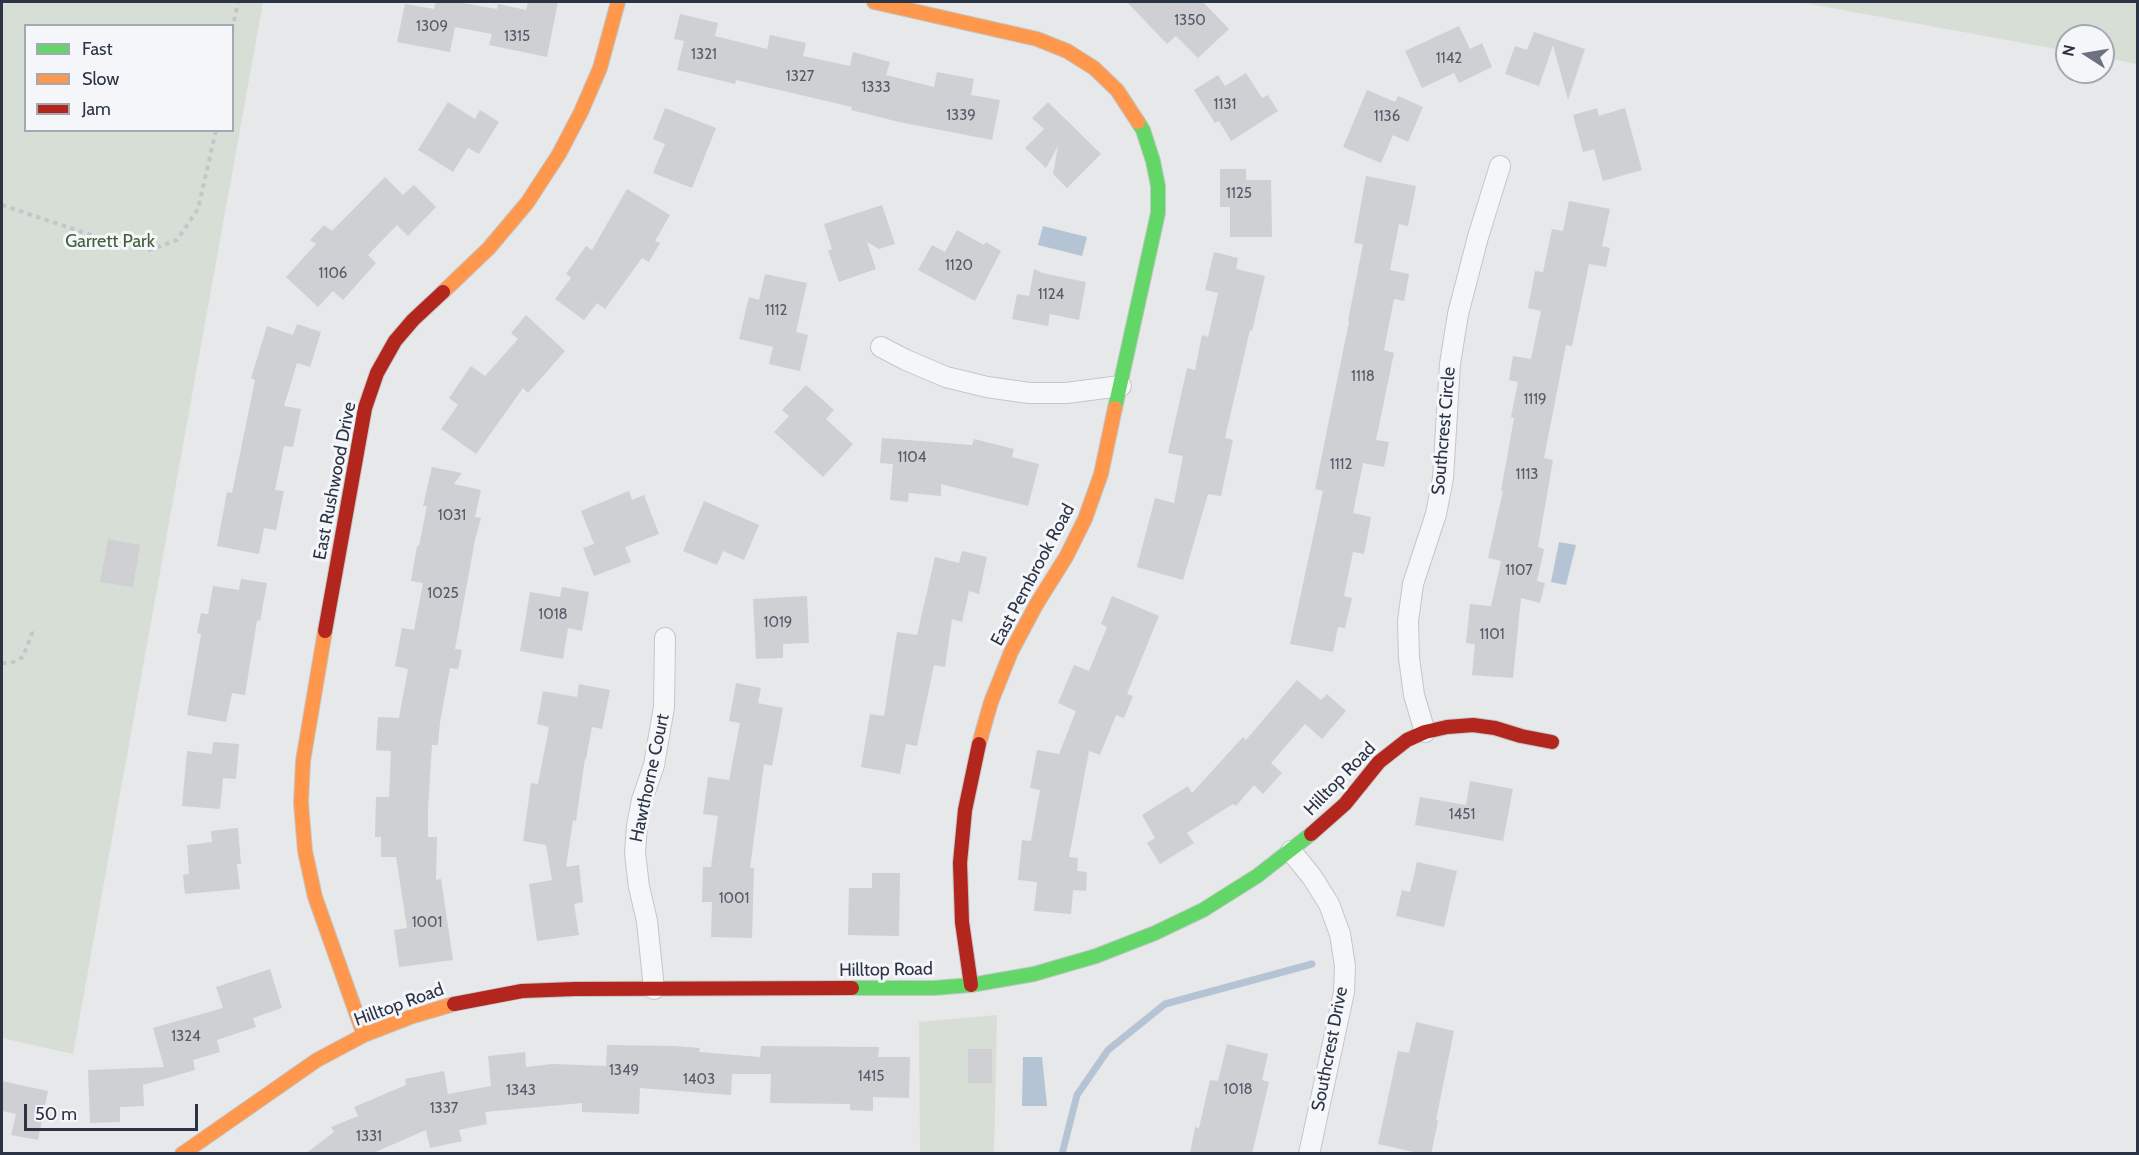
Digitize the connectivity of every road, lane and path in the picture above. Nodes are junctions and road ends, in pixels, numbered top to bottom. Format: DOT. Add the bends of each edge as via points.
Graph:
graph roads {
  1 [pos="238,2"];
  2 [pos="618,2"];
  3 [pos="874,2"];
  4 [pos="233,24"];
  5 [pos="216,132"];
  6 [pos="1500,166"];
  7 [pos="2,206"];
  8 [pos="881,347"];
  9 [pos="1121,386"];
  10 [pos="31,629"];
  11 [pos="664,638"];
  12 [pos="2,663"];
  13 [pos="1425,732"];
  14 [pos="1552,742"];
  15 [pos="1291,851"];
  16 [pos="971,985"];
  17 [pos="654,989"];
  18 [pos="364,1035"];
  19 [pos="182,1154"];
  20 [pos="1309,1154"];
  1 -- 4 [label="path"];
  2 -- 18 [label="street, East Rushwood Drive" via="600,68 559,154 527,203 489,248 412,320 377,373 364,408 309,722 301,803 305,851 315,897"];
  3 -- 9 [label="street, East Pembrook Road" via="1037,39 1067,51 1094,68 1117,90 1135,116 1153,160 1158,213"];
  5 -- 7 [label="path" via="198,209 177,240 149,250 115,243"];
  6 -- 13 [label="street, Southcrest Circle" via="1458,314 1449,375 1443,478 1436,514 1413,584 1408,621 1414,695"];
  8 -- 9 [label="street" via="946,376 987,387 1066,393"];
  9 -- 16 [label="street, East Pembrook Road" via="1101,474 1085,519 1011,652 975,758 960,863 962,922"];
  10 -- 12 [label="path" via="23,657"];
  11 -- 17 [label="street, Hawthorne Court" via="664,707 654,765 642,800 635,853"];
  13 -- 14 [label="street, Hilltop Road" via="1473,725"];
  13 -- 15 [label="street, Hilltop Road" via="1407,740 1379,762 1345,804"];
  15 -- 16 [label="street, Hilltop Road" via="1203,910 1155,933 1034,974"];
  15 -- 20 [label="street, Southcrest Drive" via="1329,904 1340,934 1345,966 1344,992"];
  16 -- 17 [label="street, Hilltop Road"];
  17 -- 18 [label="street, Hilltop Road" via="522,991 464,1001"];
  18 -- 19 [label="street, Hilltop Road" via="317,1060"];
}
